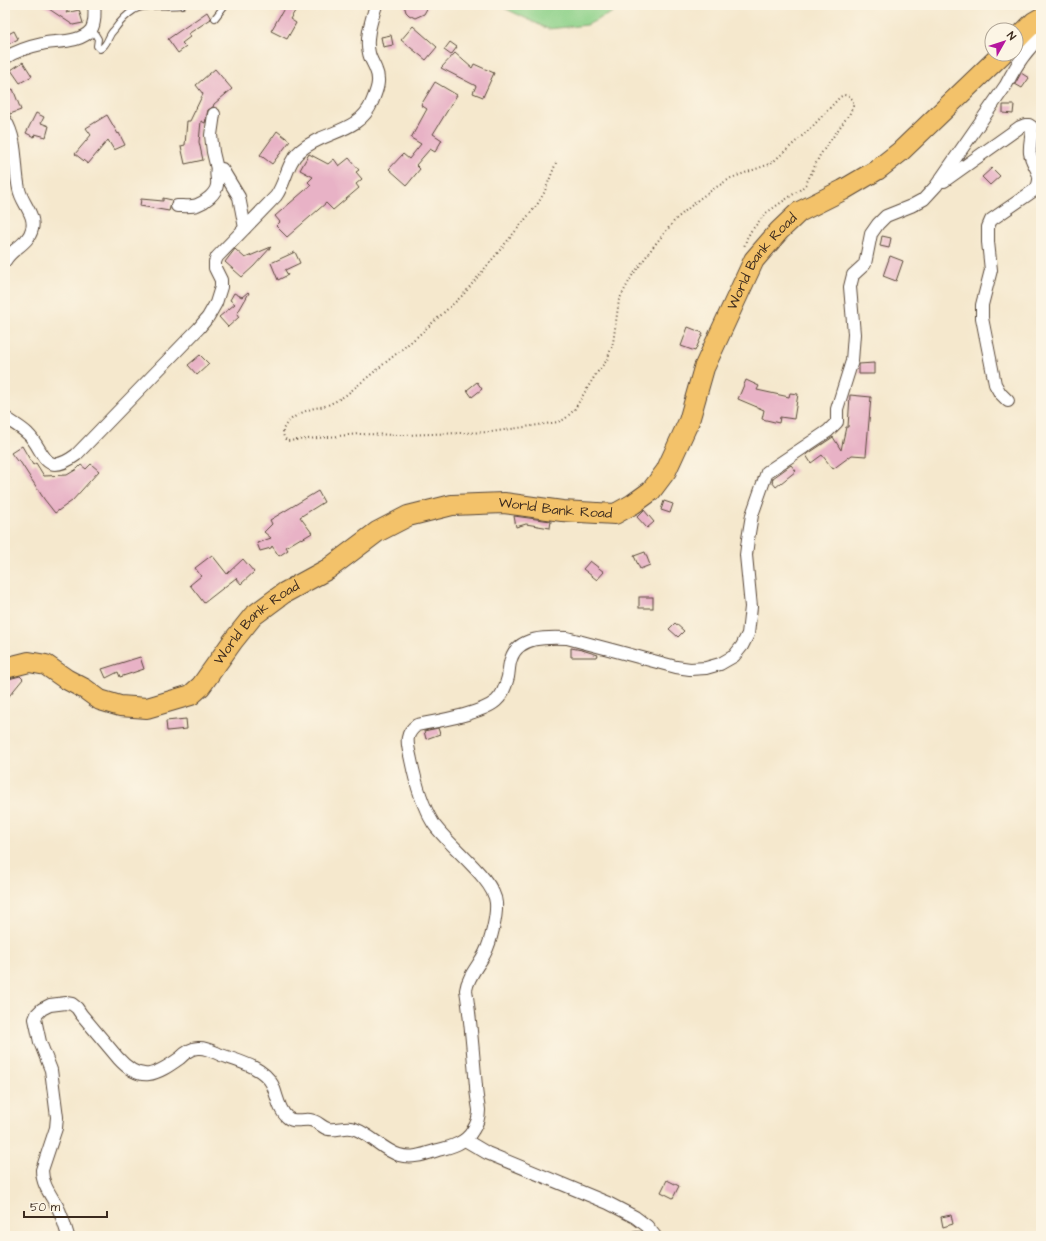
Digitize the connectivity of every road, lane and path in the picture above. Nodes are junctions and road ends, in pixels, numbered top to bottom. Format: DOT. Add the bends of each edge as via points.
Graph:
graph roads {
  1 [pos="94,5"];
  2 [pos="182,5"];
  3 [pos="225,5"];
  4 [pos="376,5"];
  5 [pos="215,18"];
  6 [pos="1041,18"];
  7 [pos="92,28"];
  8 [pos="1024,32"];
  9 [pos="1041,36"];
  10 [pos="5,58"];
  11 [pos="994,62"];
  12 [pos="214,114"];
  13 [pos="5,120"];
  14 [pos="556,163"];
  15 [pos="217,169"];
  16 [pos="936,186"];
  17 [pos="178,206"];
  18 [pos="245,228"];
  19 [pos="754,260"];
  20 [pos="5,261"];
  21 [pos="1008,401"];
  22 [pos="5,417"];
  23 [pos="5,668"];
  24 [pos="465,1140"];
  25 [pos="68,1236"];
  26 [pos="631,1236"];
  27 [pos="650,1236"];
  28 [pos="655,1236"];
  1 -- 7 [label="street"];
  2 -- 7 [label="lane" via="142,7 134,10 112,31 108,43 100,49"];
  3 -- 5 [label="lane"];
  4 -- 18 [label="street" via="368,46 379,77 367,112 350,126 299,151 292,161 281,189"];
  6 -- 8 [label="main road"];
  7 -- 10 [label="street" via="80,38 45,43 19,50"];
  9 -- 16 [label="street" via="1014,69 1006,86"];
  11 -- 19 [label="main road, World Bank Road" via="900,152 843,190 799,212"];
  12 -- 15 [label="street" via="211,135"];
  13 -- 20 [label="street" via="13,141 19,190 31,215 33,227 25,243"];
  14 -- 19 [label="path" via="537,205 463,295 346,395 333,403 310,409 288,422 282,432 287,441 359,434 491,432 551,423 565,418 574,410 609,356 619,300 624,289 675,220 723,183 774,161 806,133 840,97 844,94 849,96 853,100 850,113 820,155 806,184 766,214 747,238 744,248"];
  15 -- 17 [label="street" via="217,187 213,194 196,206"];
  15 -- 18 [label="street" via="222,169 226,174 239,197"];
  16 -- 21 [label="street" via="1020,127 1032,127 1030,152 1039,183 1036,189 991,220 988,227 991,270 982,305 982,318 995,384"];
  16 -- 24 [label="street" via="924,199 886,216 878,224 871,234 865,264 853,275 850,287 854,334 852,361 837,409 837,422 828,431 767,472 752,515 746,555 751,608 748,634 734,656 720,664 690,669 567,638 532,640 516,649 511,658 506,684 496,701 461,715 417,725 408,735 407,743 414,774 433,822 443,837 484,878 493,890 496,902 489,944 466,990 479,1111 478,1122"];
  18 -- 22 [label="street" via="217,257 215,268 221,287 208,317 76,455 60,464 51,463 44,458 28,434"];
  19 -- 23 [label="main road, World Bank Road" via="704,368 689,421 666,471 650,491 615,514 562,512 504,503 452,505 408,516 377,532 328,569 284,593 253,616 202,686 191,694 147,708 120,706 100,700 46,665 29,662"];
  24 -- 25 [label="street" via="454,1146 410,1157 388,1150 355,1128 328,1129 316,1121 296,1121 287,1118 271,1084 258,1070 202,1048 190,1050 154,1074 143,1075 123,1064 72,1004 50,1005 42,1008 35,1019 40,1042 51,1070 57,1116 42,1177 57,1206"];
  24 -- 28 [label="street" via="487,1153 608,1203 647,1226"];
  26 -- 27 [label="lane"];
}
